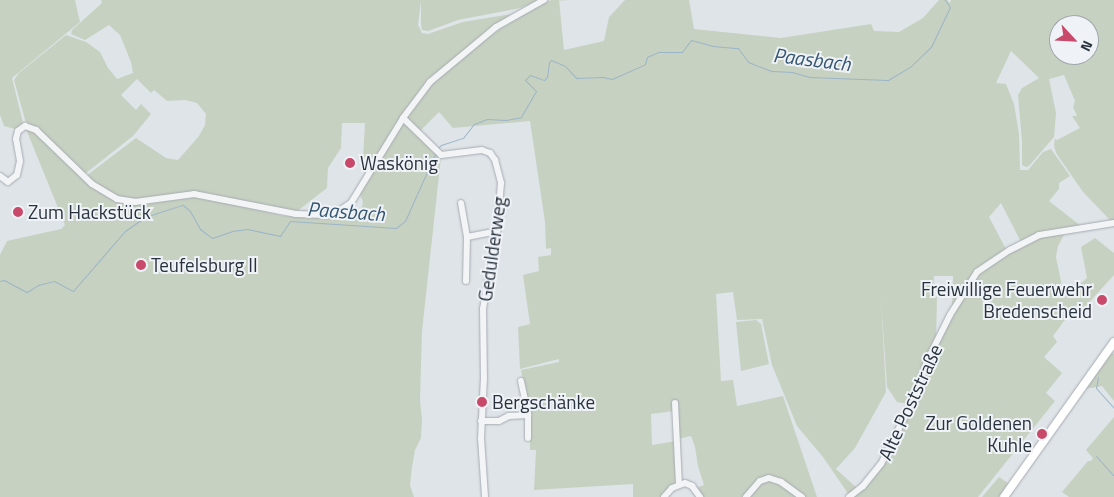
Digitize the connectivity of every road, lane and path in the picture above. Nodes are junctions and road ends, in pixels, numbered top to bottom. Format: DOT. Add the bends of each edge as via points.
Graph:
graph roads {
  1 [pos="544,0"];
  2 [pos="403,118"];
  3 [pos="0,176"];
  4 [pos="461,203"];
  5 [pos="1114,223"];
  6 [pos="497,231"];
  7 [pos="466,237"];
  8 [pos="466,281"];
  9 [pos="1114,342"];
  10 [pos="521,381"];
  11 [pos="675,403"];
  12 [pos="528,415"];
  13 [pos="481,421"];
  14 [pos="528,438"];
  15 [pos="679,484"];
  16 [pos="485,497"];
  17 [pos="664,497"];
  18 [pos="700,497"];
  19 [pos="746,497"];
  20 [pos="802,497"];
  21 [pos="849,497"];
  22 [pos="1004,497"];
  1 -- 2 [label="street" via="502,24 441,72"];
  2 -- 3 [label="street" via="350,203 340,212 326,216 280,212 194,194 135,202 117,199 92,184 36,130 25,126 18,131 16,139 20,161 17,175 8,182"];
  2 -- 6 [label="street, Gedulderweg" via="436,152 446,156 482,150 492,155 501,184"];
  4 -- 7 [label="street"];
  5 -- 21 [label="street, Alte Poststraße" via="1039,235 977,272 950,314 881,464"];
  6 -- 7 [label="street"];
  6 -- 13 [label="street, Gedulderweg" via="484,300"];
  7 -- 8 [label="street"];
  9 -- 22 [label="main road"];
  10 -- 12 [label="street"];
  11 -- 15 [label="street"];
  12 -- 13 [label="street"];
  12 -- 14 [label="street"];
  13 -- 16 [label="street, Gedulderweg"];
  15 -- 17 [label="street"];
  15 -- 18 [label="street" via="691,485"];
  19 -- 20 [label="street" via="760,481 769,478 782,482"];
}
